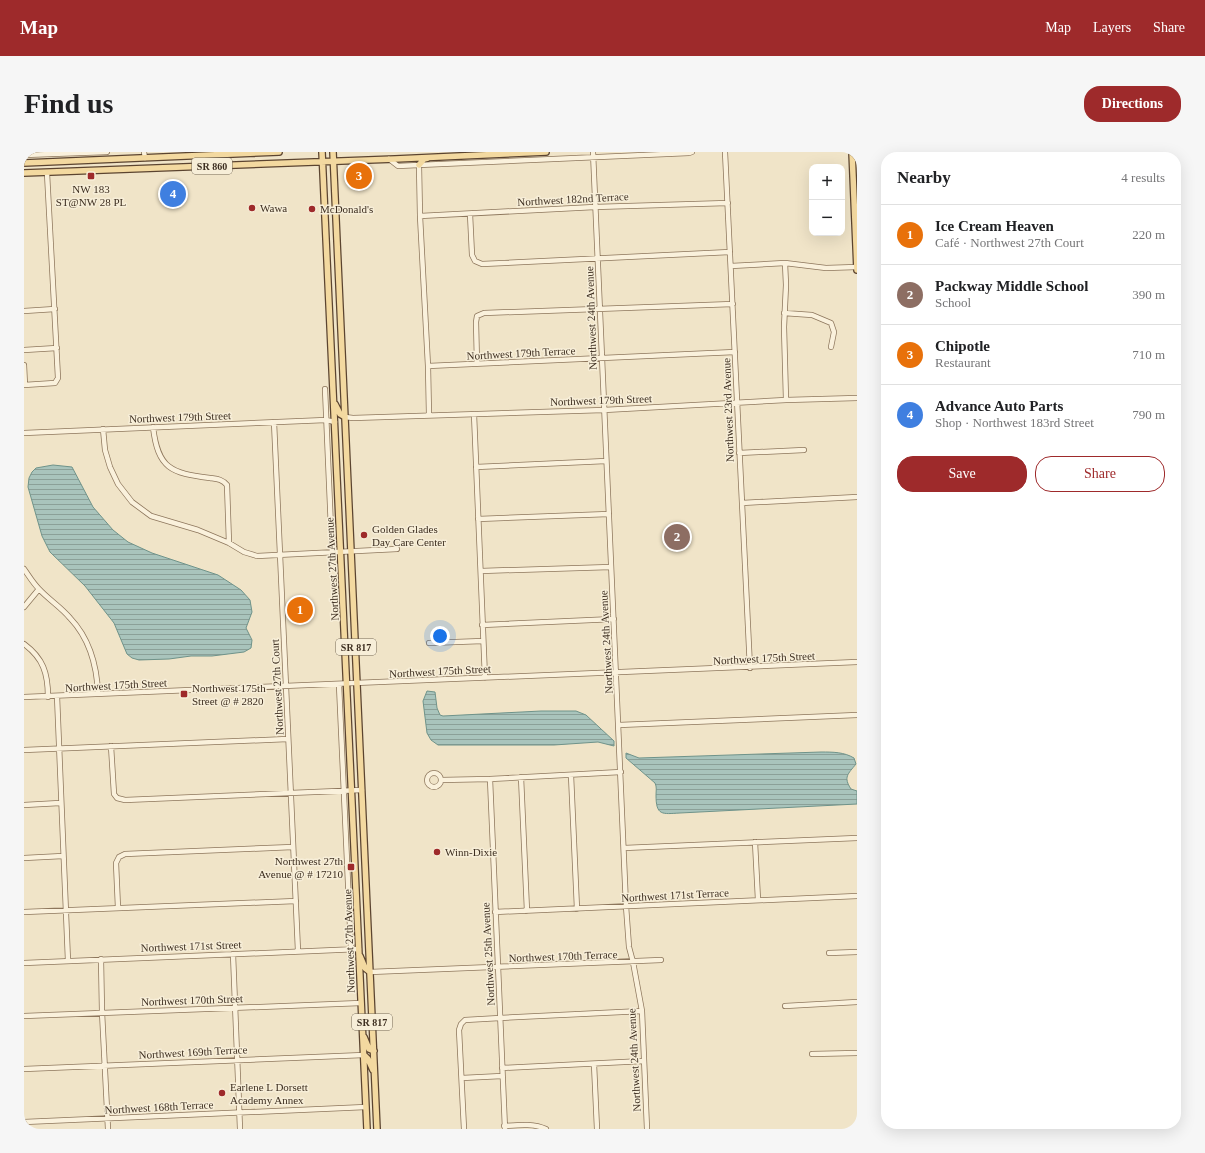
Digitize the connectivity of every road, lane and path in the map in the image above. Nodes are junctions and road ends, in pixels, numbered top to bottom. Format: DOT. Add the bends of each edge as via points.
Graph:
graph roads {
  1 [pos="107,152"];
  2 [pos="144,152"];
  3 [pos="279,152"];
  4 [pos="322,152"];
  5 [pos="333,152"];
  6 [pos="546,152"];
  7 [pos="692,152"];
  8 [pos="725,152"];
  9 [pos="852,152"];
  10 [pos="191,154"];
  11 [pos="24,155"];
  12 [pos="593,155"];
  13 [pos="145,158"];
  14 [pos="428,158"];
  15 [pos="128,159"];
  16 [pos="389,159"];
  17 [pos="323,162"];
  18 [pos="333,162"];
  19 [pos="24,163"];
  20 [pos="419,165"];
  21 [pos="121,169"];
  22 [pos="24,173"];
  23 [pos="47,173"];
  24 [pos="728,203"];
  25 [pos="595,207"];
  26 [pos="470,214"];
  27 [pos="420,216"];
  28 [pos="856,228"];
  29 [pos="730,252"];
  30 [pos="598,259"];
  31 [pos="785,263"];
  32 [pos="731,266"];
  33 [pos="857,267"];
  34 [pos="857,270"];
  35 [pos="733,304"];
  36 [pos="55,309"];
  37 [pos="340,309"];
  38 [pos="600,309"];
  39 [pos="330,310"];
  40 [pos="24,311"];
  41 [pos="784,313"];
  42 [pos="831,347"];
  43 [pos="56,348"];
  44 [pos="24,350"];
  45 [pos="735,352"];
  46 [pos="602,358"];
  47 [pos="477,364"];
  48 [pos="24,365"];
  49 [pos="428,366"];
  50 [pos="25,385"];
  51 [pos="325,389"];
  52 [pos="857,398"];
  53 [pos="786,400"];
  54 [pos="334,402"];
  55 [pos="736,403"];
  56 [pos="604,410"];
  57 [pos="474,414"];
  58 [pos="429,415"];
  59 [pos="345,417"];
  60 [pos="326,420"];
  61 [pos="274,422"];
  62 [pos="336,422"];
  63 [pos="153,427"];
  64 [pos="103,430"];
  65 [pos="24,433"];
  66 [pos="346,436"];
  67 [pos="804,450"];
  68 [pos="739,453"];
  69 [pos="606,461"];
  70 [pos="476,467"];
  71 [pos="857,497"];
  72 [pos="742,503"];
  73 [pos="609,514"];
  74 [pos="478,519"];
  75 [pos="229,543"];
  76 [pos="397,549"];
  77 [pos="351,551"];
  78 [pos="332,552"];
  79 [pos="341,552"];
  80 [pos="280,554"];
  81 [pos="611,567"];
  82 [pos="24,569"];
  83 [pos="481,571"];
  84 [pos="39,589"];
  85 [pos="24,607"];
  86 [pos="614,619"];
  87 [pos="482,625"];
  88 [pos="483,641"];
  89 [pos="429,643"];
  90 [pos="24,644"];
  91 [pos="857,662"];
  92 [pos="750,668"];
  93 [pos="616,673"];
  94 [pos="485,678"];
  95 [pos="357,684"];
  96 [pos="339,685"];
  97 [pos="347,685"];
  98 [pos="286,686"];
  99 [pos="98,694"];
  100 [pos="48,696"];
  101 [pos="57,696"];
  102 [pos="24,697"];
  103 [pos="857,715"];
  104 [pos="619,725"];
  105 [pos="288,739"];
  106 [pos="111,746"];
  107 [pos="58,748"];
  108 [pos="24,750"];
  109 [pos="621,772"];
  110 [pos="571,775"];
  111 [pos="521,777"];
  112 [pos="490,779"];
  113 [pos="441,780"];
  114 [pos="362,790"];
  115 [pos="344,791"];
  116 [pos="352,791"];
  117 [pos="291,793"];
  118 [pos="60,803"];
  119 [pos="24,804"];
  120 [pos="857,838"];
  121 [pos="755,842"];
  122 [pos="293,847"];
  123 [pos="624,848"];
  124 [pos="63,856"];
  125 [pos="24,858"];
  126 [pos="356,881"];
  127 [pos="366,881"];
  128 [pos="857,896"];
  129 [pos="758,900"];
  130 [pos="296,901"];
  131 [pos="626,906"];
  132 [pos="118,908"];
  133 [pos="577,909"];
  134 [pos="66,911"];
  135 [pos="527,911"];
  136 [pos="24,912"];
  137 [pos="495,912"];
  138 [pos="351,949"];
  139 [pos="298,951"];
  140 [pos="359,952"];
  141 [pos="857,952"];
  142 [pos="829,953"];
  143 [pos="233,954"];
  144 [pos="101,959"];
  145 [pos="661,960"];
  146 [pos="68,961"];
  147 [pos="633,962"];
  148 [pos="24,963"];
  149 [pos="498,967"];
  150 [pos="370,972"];
  151 [pos="857,1002"];
  152 [pos="361,1003"];
  153 [pos="785,1006"];
  154 [pos="235,1007"];
  155 [pos="642,1011"];
  156 [pos="102,1012"];
  157 [pos="24,1016"];
  158 [pos="500,1018"];
  159 [pos="363,1035"];
  160 [pos="374,1051"];
  161 [pos="857,1053"];
  162 [pos="812,1054"];
  163 [pos="364,1055"];
  164 [pos="237,1059"];
  165 [pos="644,1061"];
  166 [pos="594,1064"];
  167 [pos="104,1065"];
  168 [pos="502,1068"];
  169 [pos="24,1069"];
  170 [pos="374,1072"];
  171 [pos="502,1076"];
  172 [pos="462,1078"];
  173 [pos="366,1107"];
  174 [pos="239,1113"];
  175 [pos="108,1119"];
  176 [pos="24,1122"];
  177 [pos="504,1127"];
  178 [pos="108,1129"];
  179 [pos="240,1129"];
  180 [pos="367,1129"];
  181 [pos="377,1129"];
  182 [pos="464,1129"];
  183 [pos="546,1129"];
  184 [pos="597,1129"];
  185 [pos="647,1129"];
  1 -- 11 [label="street"];
  2 -- 13 [label="street"];
  3 -- 10 [label="main road, SR 860"];
  4 -- 17 [label="main road, Northwest 27th Avenue / SR 817"];
  5 -- 18 [label="main road, Northwest 27th Avenue / SR 817"];
  6 -- 14 [label="main road, SR 860"];
  7 -- 12 [label="street"];
  8 -- 24 [label="street, Northwest 23rd Avenue"];
  9 -- 28 [label="main road"];
  10 -- 13 [label="main road, SR 860"];
  12 -- 20 [label="street"];
  12 -- 25 [label="street, Northwest 24th Avenue"];
  13 -- 15 [label="main road, SR 860"];
  14 -- 16 [label="main road, SR 860"];
  14 -- 20 [label="main road"];
  15 -- 19 [label="main road, SR 860"];
  15 -- 21 [label="main road" via="121,165"];
  16 -- 18 [label="main road, SR 860"];
  16 -- 20 [label="street" via="398,166"];
  17 -- 18 [label="main road, SR 860"];
  17 -- 21 [label="main road, SR 860"];
  17 -- 39 [label="main road, Northwest 27th Avenue / SR 817"];
  18 -- 37 [label="main road, Northwest 27th Avenue / SR 817"];
  20 -- 27 [label="street"];
  21 -- 23 [label="main road, SR 860"];
  22 -- 23 [label="main road, SR 860"];
  23 -- 36 [label="street"];
  24 -- 25 [label="street, Northwest 182nd Terrace"];
  24 -- 29 [label="street, Northwest 23rd Avenue"];
  25 -- 26 [label="street, Northwest 182nd Terrace"];
  25 -- 30 [label="street, Northwest 24th Avenue"];
  26 -- 27 [label="street, Northwest 182nd Terrace"];
  26 -- 30 [label="street" via="472,255 475,261 482,264"];
  27 -- 49 [label="street"];
  28 -- 33 [label="main road"];
  29 -- 30 [label="street"];
  29 -- 32 [label="street, Northwest 23rd Avenue"];
  30 -- 38 [label="street, Northwest 24th Avenue"];
  31 -- 32 [label="street"];
  31 -- 33 [label="street" via="826,268"];
  31 -- 41 [label="street"];
  32 -- 35 [label="street, Northwest 23rd Avenue"];
  33 -- 34 [label="main road"];
  35 -- 38 [label="street"];
  35 -- 45 [label="street, Northwest 23rd Avenue"];
  36 -- 40 [label="street"];
  36 -- 43 [label="street"];
  37 -- 39 [label="main road"];
  37 -- 59 [label="main road, Northwest 27th Avenue / SR 817"];
  38 -- 46 [label="street, Northwest 24th Avenue"];
  38 -- 47 [label="street" via="478,316"];
  39 -- 54 [label="main road, Northwest 27th Avenue / SR 817"];
  41 -- 42 [label="street" via="812,315 830,323 834,332"];
  41 -- 53 [label="street"];
  43 -- 44 [label="street"];
  43 -- 50 [label="street" via="55,383"];
  45 -- 46 [label="street, Northwest 179th Terrace"];
  45 -- 55 [label="street, Northwest 23rd Avenue"];
  46 -- 47 [label="street, Northwest 179th Terrace"];
  46 -- 56 [label="street, Northwest 24th Avenue"];
  47 -- 49 [label="street, Northwest 179th Terrace"];
  48 -- 50 [label="street"];
  49 -- 58 [label="street"];
  51 -- 60 [label="street"];
  52 -- 53 [label="street, Northwest 179th Street"];
  53 -- 55 [label="street, Northwest 179th Street"];
  54 -- 59 [label="main road" via="340,414"];
  54 -- 62 [label="main road, Northwest 27th Avenue / SR 817"];
  55 -- 56 [label="street, Northwest 179th Street"];
  55 -- 68 [label="street, Northwest 23rd Avenue"];
  56 -- 57 [label="street, Northwest 179th Street"];
  56 -- 69 [label="street, Northwest 24th Avenue"];
  57 -- 58 [label="street, Northwest 179th Street"];
  57 -- 70 [label="street"];
  58 -- 59 [label="street, Northwest 179th Street"];
  59 -- 66 [label="main road, Northwest 27th Avenue / SR 817"];
  60 -- 61 [label="street, Northwest 179th Street"];
  60 -- 62 [label="street, Northwest 179th Street"];
  60 -- 78 [label="street"];
  61 -- 63 [label="street, Northwest 179th Street"];
  61 -- 80 [label="street, Northwest 27th Court"];
  62 -- 66 [label="main road" via="340,424"];
  62 -- 79 [label="main road, Northwest 27th Avenue / SR 817"];
  63 -- 64 [label="street, Northwest 179th Street"];
  63 -- 75 [label="street" via="155,445 164,464 180,473 219,479 227,485"];
  64 -- 65 [label="street, Northwest 179th Street"];
  64 -- 75 [label="street" via="110,466 118,484 132,502 152,516 198,530"];
  66 -- 77 [label="main road, Northwest 27th Avenue / SR 817"];
  67 -- 68 [label="street"];
  68 -- 72 [label="street, Northwest 23rd Avenue"];
  69 -- 70 [label="street"];
  69 -- 73 [label="street, Northwest 24th Avenue"];
  70 -- 74 [label="street"];
  71 -- 72 [label="street"];
  72 -- 92 [label="street, Northwest 23rd Avenue"];
  73 -- 74 [label="street"];
  73 -- 81 [label="street, Northwest 24th Avenue"];
  74 -- 83 [label="street"];
  75 -- 80 [label="street" via="257,556"];
  76 -- 77 [label="street"];
  77 -- 79 [label="street"];
  77 -- 95 [label="main road, Northwest 27th Avenue / SR 817"];
  78 -- 79 [label="street"];
  78 -- 80 [label="street"];
  79 -- 97 [label="main road, Northwest 27th Avenue / SR 817"];
  80 -- 98 [label="street, Northwest 27th Court"];
  81 -- 83 [label="street"];
  81 -- 86 [label="street, Northwest 24th Avenue"];
  82 -- 84 [label="street"];
  83 -- 87 [label="street"];
  84 -- 85 [label="street"];
  84 -- 99 [label="street" via="82,633 94,663"];
  86 -- 87 [label="street"];
  86 -- 93 [label="street, Northwest 24th Avenue"];
  87 -- 88 [label="street"];
  88 -- 89 [label="street"];
  88 -- 94 [label="street"];
  90 -- 100 [label="street" via="44,667"];
  91 -- 92 [label="street, Northwest 175th Street"];
  92 -- 93 [label="street, Northwest 175th Street"];
  93 -- 94 [label="street, Northwest 175th Street"];
  93 -- 104 [label="street, Northwest 24th Avenue"];
  94 -- 95 [label="street, Northwest 175th Street"];
  95 -- 97 [label="street, Northwest 175th Street"];
  95 -- 114 [label="main road, Northwest 27th Avenue / SR 817"];
  96 -- 97 [label="street, Northwest 175th Street"];
  96 -- 98 [label="street, Northwest 175th Street"];
  96 -- 115 [label="street"];
  97 -- 116 [label="main road, Northwest 27th Avenue / SR 817"];
  98 -- 99 [label="street, Northwest 175th Street"];
  98 -- 105 [label="street, Northwest 27th Court"];
  99 -- 101 [label="street, Northwest 175th Street"];
  100 -- 101 [label="street, Northwest 175th Street"];
  100 -- 102 [label="street, Northwest 175th Street"];
  101 -- 107 [label="street"];
  103 -- 104 [label="street"];
  104 -- 109 [label="street, Northwest 24th Avenue"];
  105 -- 106 [label="street"];
  105 -- 117 [label="street, Northwest 27th Court"];
  106 -- 107 [label="street"];
  106 -- 117 [label="street" via="112,788 117,798 124,800"];
  107 -- 108 [label="street"];
  107 -- 118 [label="street"];
  109 -- 110 [label="street"];
  109 -- 123 [label="street, Northwest 24th Avenue"];
  110 -- 111 [label="street"];
  110 -- 133 [label="street"];
  111 -- 112 [label="street"];
  111 -- 135 [label="street"];
  112 -- 113 [label="street"];
  112 -- 137 [label="street, Northwest 25th Avenue"];
  114 -- 116 [label="street"];
  114 -- 127 [label="main road, Northwest 27th Avenue / SR 817"];
  115 -- 116 [label="street"];
  115 -- 117 [label="street"];
  115 -- 138 [label="street"];
  116 -- 126 [label="main road, Northwest 27th Avenue / SR 817"];
  117 -- 122 [label="street, Northwest 27th Court"];
  118 -- 119 [label="street"];
  118 -- 124 [label="street"];
  120 -- 121 [label="street"];
  121 -- 123 [label="street"];
  121 -- 129 [label="street"];
  122 -- 130 [label="street, Northwest 27th Court"];
  122 -- 132 [label="street" via="125,854 119,857 116,863"];
  123 -- 131 [label="street, Northwest 24th Avenue"];
  124 -- 125 [label="street"];
  124 -- 134 [label="street"];
  126 -- 127 [label="main road"];
  126 -- 140 [label="main road, Northwest 27th Avenue / SR 817"];
  127 -- 150 [label="main road, Northwest 27th Avenue / SR 817"];
  128 -- 129 [label="street, Northwest 171st Terrace"];
  129 -- 131 [label="street, Northwest 171st Terrace"];
  130 -- 132 [label="street"];
  130 -- 139 [label="street, Northwest 27th Court"];
  131 -- 133 [label="street, Northwest 171st Terrace"];
  131 -- 147 [label="street, Northwest 24th Avenue" via="629,947"];
  132 -- 134 [label="street"];
  133 -- 135 [label="street, Northwest 171st Terrace"];
  134 -- 136 [label="street"];
  134 -- 146 [label="street"];
  135 -- 137 [label="street, Northwest 171st Terrace"];
  137 -- 149 [label="street, Northwest 25th Avenue"];
  138 -- 139 [label="street, Northwest 171st Street"];
  138 -- 140 [label="street, Northwest 171st Street"];
  139 -- 143 [label="street, Northwest 171st Street"];
  140 -- 150 [label="main road" via="365,968"];
  140 -- 152 [label="main road, Northwest 27th Avenue / SR 817"];
  141 -- 142 [label="street"];
  143 -- 144 [label="street, Northwest 171st Street"];
  143 -- 154 [label="street"];
  144 -- 146 [label="street, Northwest 171st Street"];
  144 -- 156 [label="street"];
  145 -- 147 [label="street, Northwest 170th Terrace"];
  146 -- 148 [label="street, Northwest 171st Street"];
  147 -- 149 [label="street, Northwest 170th Terrace"];
  147 -- 155 [label="street, Northwest 24th Avenue"];
  149 -- 150 [label="street, Northwest 170th Terrace"];
  149 -- 158 [label="street, Northwest 25th Avenue"];
  150 -- 160 [label="main road, Northwest 27th Avenue / SR 817"];
  151 -- 153 [label="street"];
  152 -- 154 [label="street, Northwest 170th Street"];
  152 -- 159 [label="main road, Northwest 27th Avenue / SR 817"];
  154 -- 156 [label="street, Northwest 170th Street"];
  154 -- 164 [label="street"];
  155 -- 158 [label="street"];
  155 -- 165 [label="street, Northwest 24th Avenue"];
  156 -- 157 [label="street, Northwest 170th Street"];
  156 -- 167 [label="street"];
  158 -- 168 [label="street, Northwest 25th Avenue"];
  158 -- 172 [label="street" via="464,1020 461,1024 459,1030"];
  159 -- 160 [label="main road" via="369,1049"];
  159 -- 163 [label="main road, Northwest 27th Avenue / SR 817"];
  160 -- 170 [label="main road, Northwest 27th Avenue / SR 817"];
  161 -- 162 [label="street"];
  163 -- 164 [label="street, Northwest 169th Terrace"];
  163 -- 170 [label="main road"];
  163 -- 173 [label="main road, Northwest 27th Avenue / SR 817"];
  164 -- 167 [label="street, Northwest 169th Terrace"];
  164 -- 174 [label="street"];
  165 -- 166 [label="street"];
  165 -- 185 [label="street, Northwest 24th Avenue"];
  166 -- 168 [label="street"];
  166 -- 184 [label="street"];
  167 -- 169 [label="street, Northwest 169th Terrace"];
  167 -- 175 [label="street"];
  168 -- 171 [label="street, Northwest 25th Avenue"];
  170 -- 181 [label="main road, Northwest 27th Avenue / SR 817"];
  171 -- 172 [label="street"];
  171 -- 177 [label="street, Northwest 25th Avenue"];
  172 -- 182 [label="street"];
  173 -- 174 [label="street, Northwest 168th Terrace"];
  173 -- 180 [label="main road, Northwest 27th Avenue / SR 817"];
  174 -- 175 [label="street, Northwest 168th Terrace"];
  174 -- 179 [label="street"];
  175 -- 176 [label="street, Northwest 168th Terrace"];
  175 -- 178 [label="street"];
  177 -- 183 [label="street" via="530,1125"];
}
